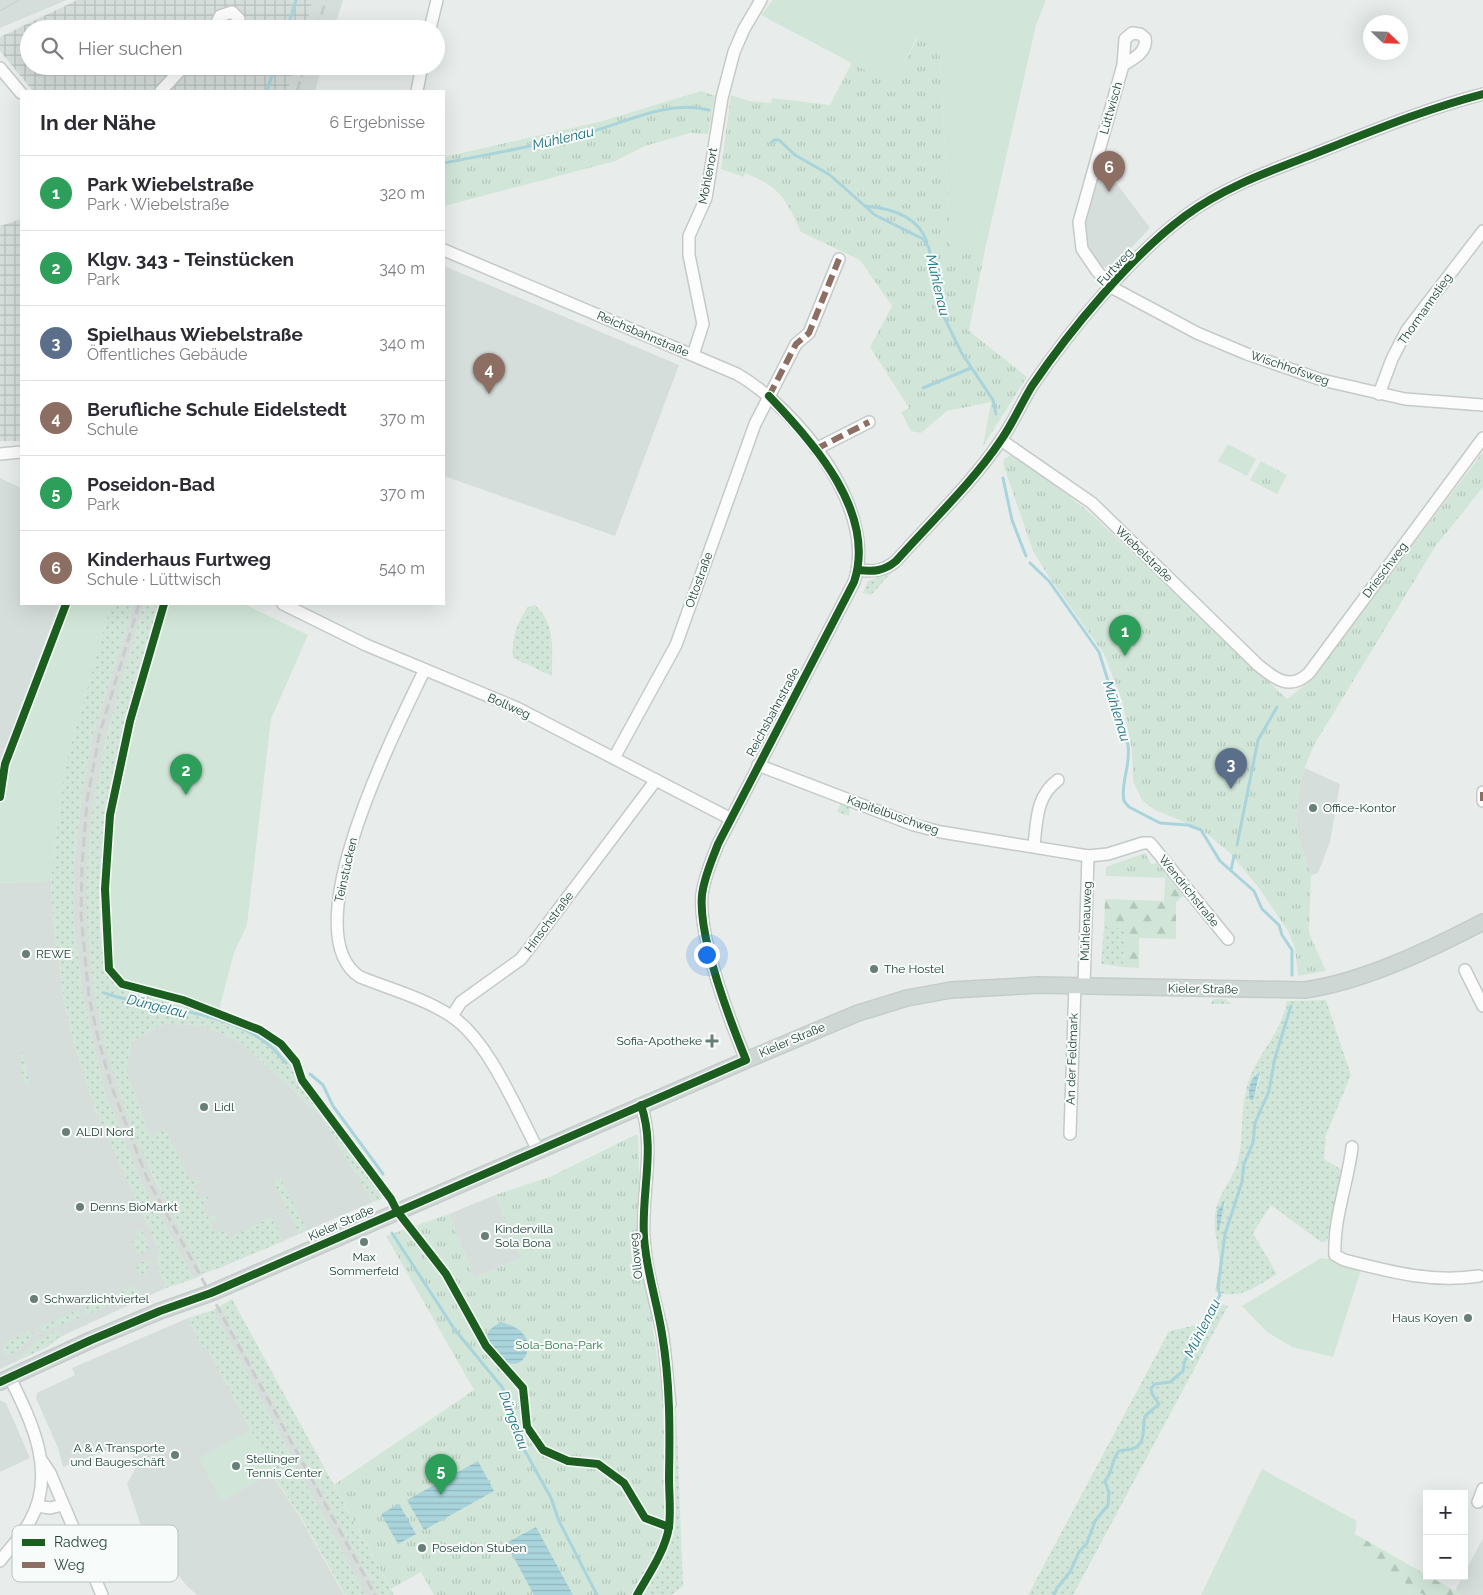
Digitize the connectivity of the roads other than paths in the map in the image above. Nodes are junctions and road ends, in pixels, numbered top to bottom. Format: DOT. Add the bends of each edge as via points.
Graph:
graph roads {
  1 [pos="437,0"];
  2 [pos="761,0"];
  3 [pos="218,20"];
  4 [pos="239,20"];
  5 [pos="432,20"];
  6 [pos="1123,65"];
  7 [pos="0,68"];
  8 [pos="176,75"];
  9 [pos="420,75"];
  10 [pos="162,90"];
  11 [pos="417,90"];
  12 [pos="20,92"];
  13 [pos="1483,94"];
  14 [pos="1483,231"];
  15 [pos="445,250"];
  16 [pos="839,259"];
  17 [pos="1111,287"];
  18 [pos="693,355"];
  19 [pos="1380,394"];
  20 [pos="769,396"];
  21 [pos="1483,405"];
  22 [pos="869,422"];
  23 [pos="1483,438"];
  24 [pos="1002,440"];
  25 [pos="816,449"];
  26 [pos="20,452"];
  27 [pos="0,454"];
  28 [pos="858,570"];
  29 [pos="285,605"];
  30 [pos="424,671"];
  31 [pos="1277,680"];
  32 [pos="614,758"];
  33 [pos="758,765"];
  34 [pos="656,780"];
  35 [pos="1058,780"];
  36 [pos="1483,792"];
  37 [pos="1483,801"];
  38 [pos="731,818"];
  39 [pos="1150,843"];
  40 [pos="1034,846"];
  41 [pos="1088,856"];
  42 [pos="1483,922"];
  43 [pos="1228,939"];
  44 [pos="1465,970"];
  45 [pos="1080,985"];
  46 [pos="1483,1006"];
  47 [pos="452,1016"];
  48 [pos="746,1060"];
  49 [pos="641,1105"];
  50 [pos="1070,1134"];
  51 [pos="1352,1147"];
  52 [pos="538,1150"];
  53 [pos="1483,1264"];
  54 [pos="1481,1278"];
  55 [pos="5,1380"];
  56 [pos="670,1404"];
  57 [pos="41,1459"];
  58 [pos="1483,1488"];
  59 [pos="1478,1502"];
  60 [pos="63,1505"];
  61 [pos="36,1506"];
  62 [pos="28,1525"];
  63 [pos="72,1525"];
  64 [pos="12,1546"];
  65 [pos="0,1561"];
  66 [pos="96,1582"];
  67 [pos="102,1595"];
  1 -- 5 [label="street"];
  2 -- 18 [label="street, Möhlenort" via="734,52 722,98 706,198 690,236 689,255 702,324"];
  3 -- 4 [label="street" via="220,16 232,12"];
  6 -- 17 [label="street, Lüttwisch" via="1079,222 1082,249"];
  7 -- 12 [label="street"];
  8 -- 10 [label="street"];
  9 -- 11 [label="street"];
  13 -- 17 [label="street, Furtweg" via="1417,113 1227,190 1166,231"];
  14 -- 19 [label="street, Thormannstieg" via="1407,330 1392,359"];
  15 -- 18 [label="street, Reichsbahnstraße"];
  16 -- 20 [label="street, Ottostraße" via="809,333 796,344"];
  17 -- 19 [label="street, Wischhofsweg" via="1197,333 1247,354 1322,380"];
  17 -- 24 [label="street, Furtweg" via="1055,355"];
  18 -- 20 [label="street, Reichsbahnstraße" via="737,374"];
  19 -- 21 [label="street, Wischhofsweg"];
  20 -- 25 [label="street, Reichsbahnstraße"];
  20 -- 32 [label="street, Ottostraße" via="755,424 676,645"];
  22 -- 25 [label="street"];
  23 -- 31 [label="street, Drieschweg" via="1309,673 1292,682"];
  24 -- 28 [label="street, Furtweg" via="896,561 887,569"];
  24 -- 31 [label="street, Wiebelstraße" via="1092,503"];
  25 -- 28 [label="street, Reichsbahnstraße" via="839,485 854,518 859,547"];
  26 -- 27 [label="street"];
  28 -- 33 [label="street, Reichsbahnstraße"];
  29 -- 30 [label="street, Bollweg"];
  30 -- 32 [label="street, Bollweg" via="517,708"];
  30 -- 47 [label="street, Teinstücken" via="362,811 345,864 337,913 344,959 351,971"];
  32 -- 34 [label="street, Bollweg"];
  33 -- 38 [label="street, Reichsbahnstraße"];
  33 -- 40 [label="street, Kapitelbuschweg" via="927,829"];
  34 -- 38 [label="street, Bollweg"];
  34 -- 47 [label="street, Hinschstraße" via="520,959 461,1002"];
  35 -- 40 [label="street" via="1046,788 1041,800"];
  36 -- 37 [label="street"];
  38 -- 48 [label="street, Reichsbahnstraße" via="706,877 702,908 710,953"];
  39 -- 41 [label="street, Kapitelbuschweg"];
  39 -- 43 [label="street, Wendrichstraße"];
  40 -- 41 [label="street, Kapitelbuschweg"];
  41 -- 45 [label="street, Mühlenauweg"];
  42 -- 45 [label="main road, Kieler Straße" via="1361,976 1325,987 1283,991"];
  44 -- 46 [label="street"];
  45 -- 48 [label="main road, Kieler Straße" via="960,989 907,998 858,1013"];
  45 -- 50 [label="street, An der Feldmark"];
  47 -- 52 [label="street" via="475,1038 492,1064"];
  48 -- 49 [label="main road, Kieler Straße"];
  49 -- 52 [label="main road, Kieler Straße"];
  49 -- 56 [label="street, Olloweg" via="647,1133 644,1235 647,1270 662,1333"];
  51 -- 54 [label="street" via="1334,1235 1335,1255 1412,1277"];
  52 -- 55 [label="main road, Kieler Straße" via="211,1293 91,1340"];
  53 -- 54 [label="street"];
  55 -- 57 [label="street" via="36,1437"];
  57 -- 60 [label="street"];
  57 -- 61 [label="street" via="41,1489"];
  58 -- 59 [label="street"];
  60 -- 61 [label="street" via="50,1508"];
  60 -- 63 [label="street"];
  61 -- 62 [label="street"];
  64 -- 65 [label="street"];
  66 -- 67 [label="street"];
}
